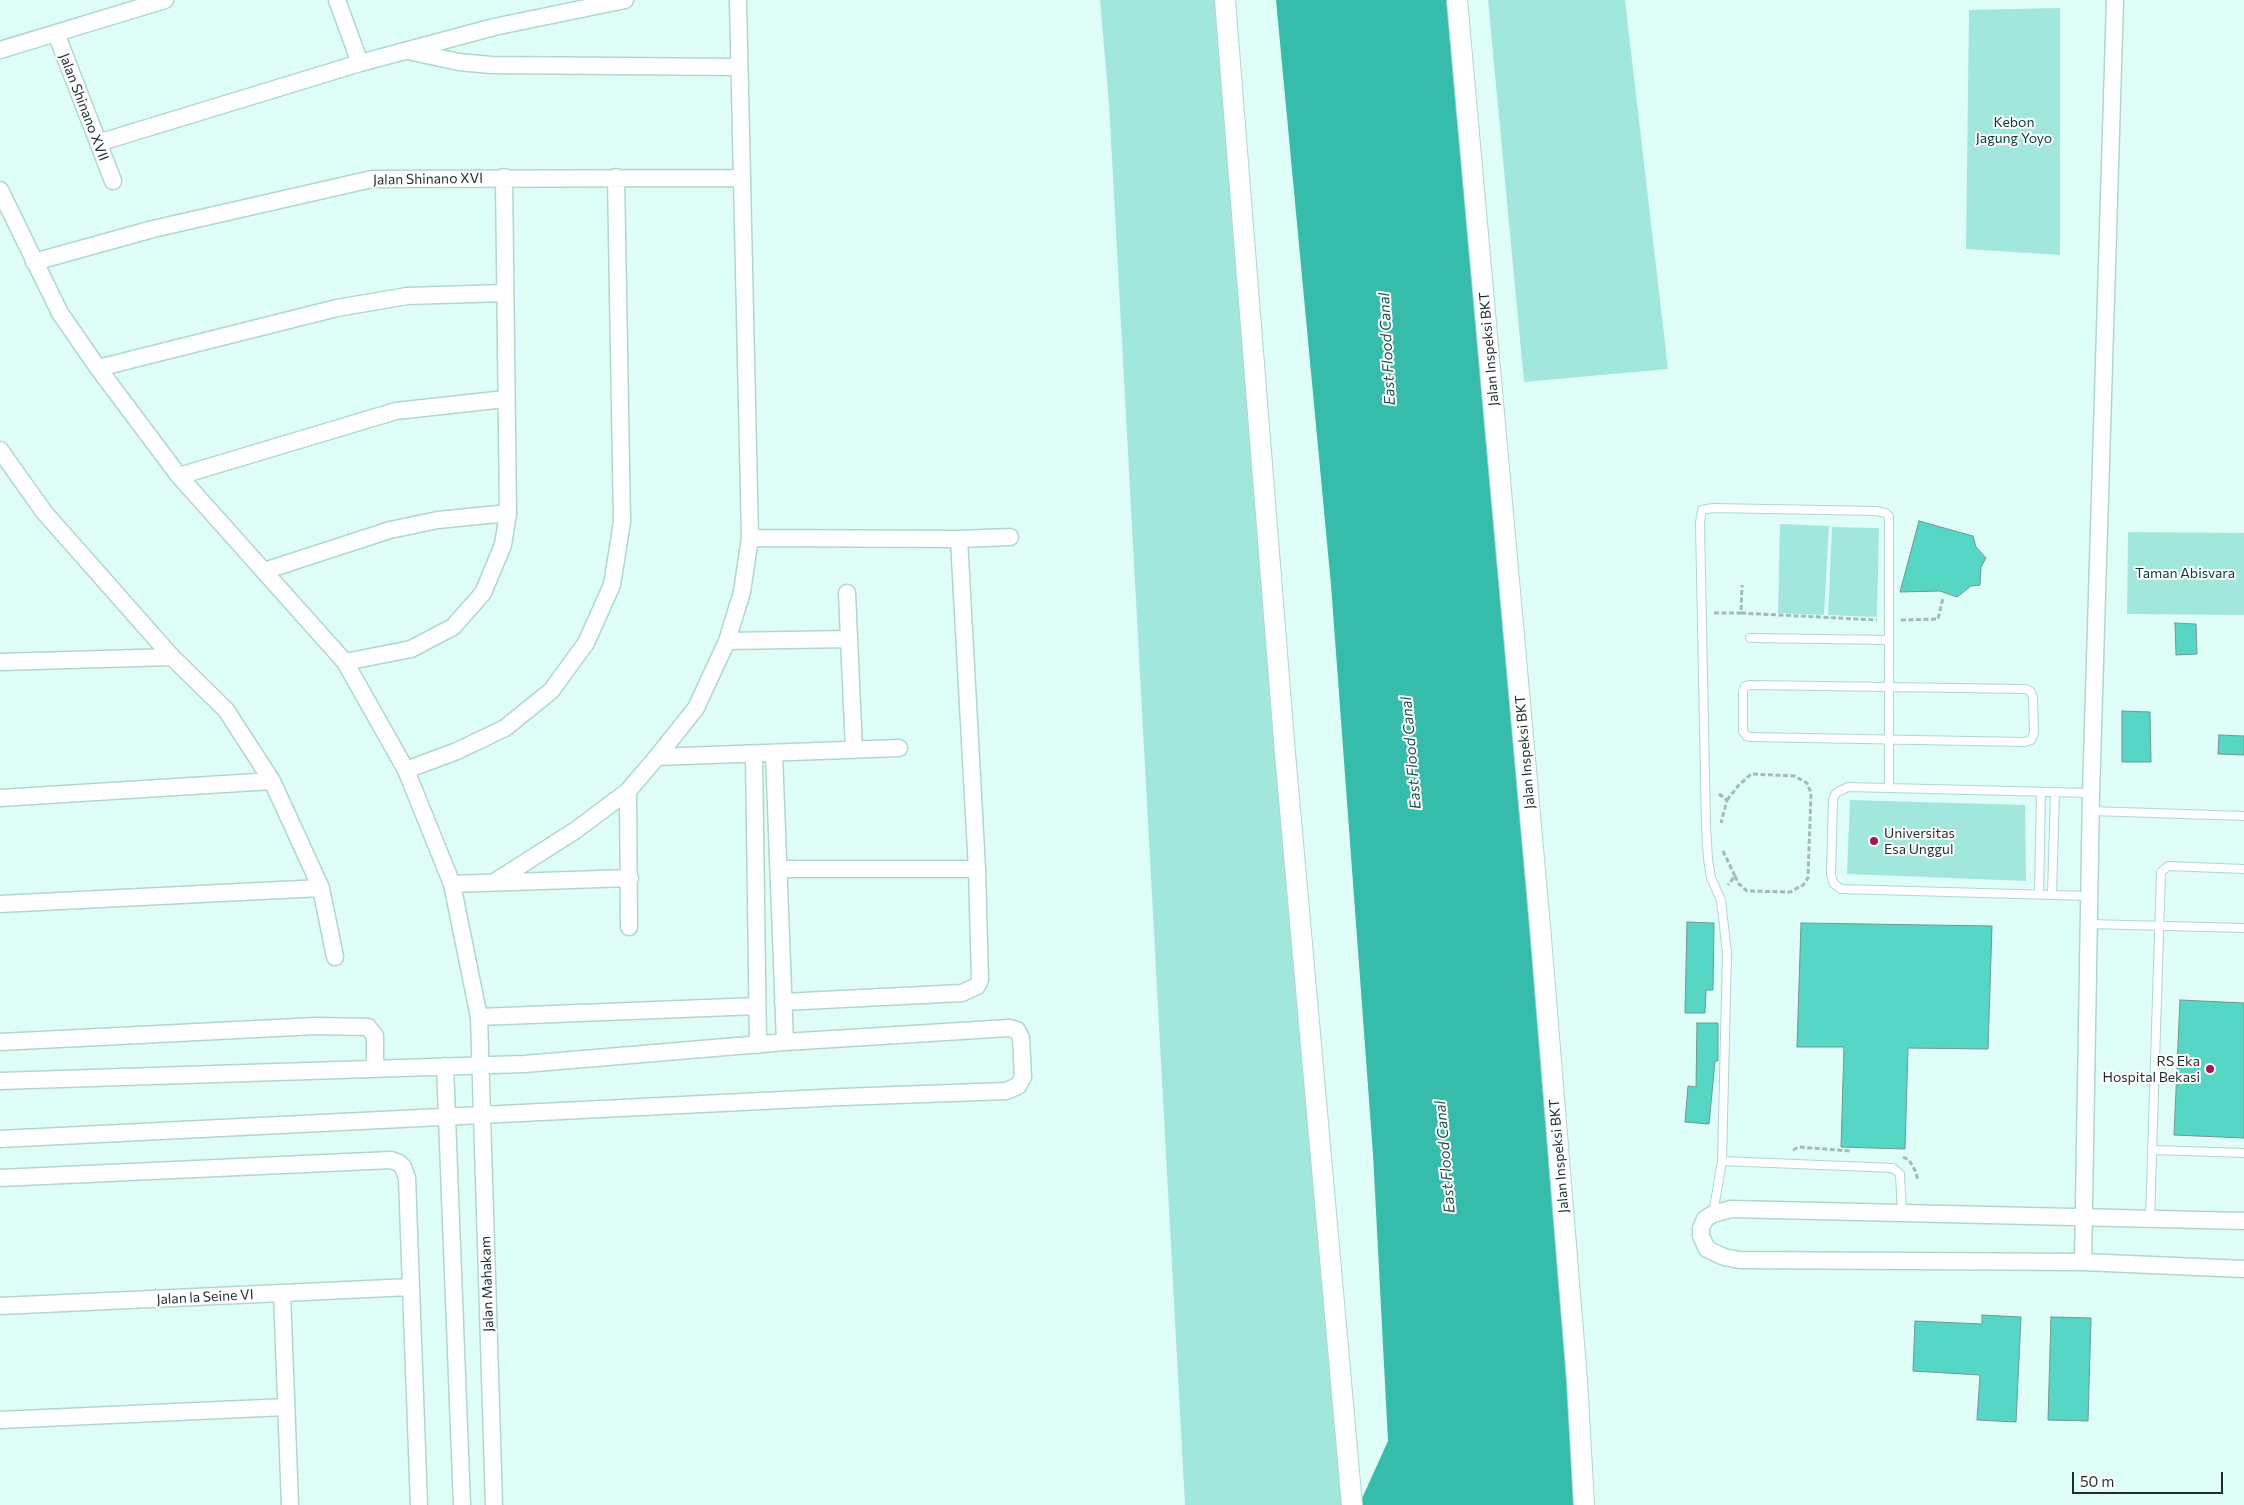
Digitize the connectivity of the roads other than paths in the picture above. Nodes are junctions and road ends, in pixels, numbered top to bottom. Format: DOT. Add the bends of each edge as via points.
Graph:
graph roads {
  1 [pos="165,0"];
  2 [pos="337,0"];
  3 [pos="625,0"];
  4 [pos="738,0"];
  5 [pos="1225,0"];
  6 [pos="1457,0"];
  7 [pos="2115,0"];
  8 [pos="56,33"];
  9 [pos="0,50"];
  10 [pos="406,51"];
  11 [pos="360,63"];
  12 [pos="738,67"];
  13 [pos="98,143"];
  14 [pos="504,177"];
  15 [pos="616,177"];
  16 [pos="742,178"];
  17 [pos="113,181"];
  18 [pos="0,190"];
  19 [pos="34,262"];
  20 [pos="504,293"];
  21 [pos="98,368"];
  22 [pos="505,399"];
  23 [pos="0,450"];
  24 [pos="179,476"];
  25 [pos="508,514"];
  26 [pos="1010,537"];
  27 [pos="750,538"];
  28 [pos="959,539"];
  29 [pos="264,571"];
  30 [pos="847,592"];
  31 [pos="1750,638"];
  32 [pos="849,639"];
  33 [pos="1889,640"];
  34 [pos="727,641"];
  35 [pos="172,657"];
  36 [pos="0,662"];
  37 [pos="345,662"];
  38 [pos="1889,688"];
  39 [pos="1889,741"];
  40 [pos="899,748"];
  41 [pos="854,750"];
  42 [pos="774,753"];
  43 [pos="754,754"];
  44 [pos="657,757"];
  45 [pos="406,770"];
  46 [pos="272,781"];
  47 [pos="1889,787"];
  48 [pos="628,791"];
  49 [pos="2041,792"];
  50 [pos="2054,793"];
  51 [pos="2091,794"];
  52 [pos="0,798"];
  53 [pos="2091,812"];
  54 [pos="2244,816"];
  55 [pos="779,868"];
  56 [pos="977,868"];
  57 [pos="2244,869"];
  58 [pos="630,878"];
  59 [pos="496,881"];
  60 [pos="452,884"];
  61 [pos="321,888"];
  62 [pos="2039,894"];
  63 [pos="2052,895"];
  64 [pos="2089,896"];
  65 [pos="0,904"];
  66 [pos="2089,924"];
  67 [pos="2158,925"];
  68 [pos="629,927"];
  69 [pos="2244,928"];
  70 [pos="335,957"];
  71 [pos="757,988"];
  72 [pos="783,994"];
  73 [pos="757,1006"];
  74 [pos="479,1017"];
  75 [pos="0,1042"];
  76 [pos="785,1042"];
  77 [pos="758,1045"];
  78 [pos="481,1064"];
  79 [pos="445,1066"];
  80 [pos="375,1068"];
  81 [pos="0,1081"];
  82 [pos="481,1115"];
  83 [pos="446,1117"];
  84 [pos="0,1139"];
  85 [pos="2152,1150"];
  86 [pos="2244,1153"];
  87 [pos="1722,1161"];
  88 [pos="0,1178"];
  89 [pos="1713,1214"];
  90 [pos="1902,1214"];
  91 [pos="2082,1217"];
  92 [pos="2150,1219"];
  93 [pos="2244,1221"];
  94 [pos="2083,1262"];
  95 [pos="2244,1269"];
  96 [pos="411,1287"];
  97 [pos="282,1293"];
  98 [pos="0,1306"];
  99 [pos="286,1407"];
  100 [pos="0,1420"];
  101 [pos="290,1505"];
  102 [pos="419,1505"];
  103 [pos="462,1505"];
  104 [pos="494,1505"];
  105 [pos="1352,1505"];
  106 [pos="1584,1505"];
  1 -- 8 [label="street"];
  2 -- 11 [label="street"];
  3 -- 10 [label="street" via="494,27"];
  4 -- 12 [label="street"];
  5 -- 105 [label="street" via="1285,753"];
  6 -- 106 [label="street, Jalan Inspeksi BKT" via="1540,926"];
  7 -- 51 [label="street"];
  8 -- 9 [label="street"];
  8 -- 13 [label="street, Jalan Shinano XVII"];
  10 -- 11 [label="street"];
  10 -- 12 [label="street" via="491,65"];
  11 -- 13 [label="street"];
  12 -- 16 [label="street"];
  13 -- 17 [label="street, Jalan Shinano XVII"];
  14 -- 15 [label="street, Jalan Shinano XVI"];
  14 -- 19 [label="street, Jalan Shinano XVI" via="372,179 153,229"];
  14 -- 20 [label="street"];
  15 -- 16 [label="street, Jalan Shinano XVI"];
  15 -- 45 [label="street" via="622,522 612,584 586,643 551,691 505,728"];
  16 -- 27 [label="street"];
  18 -- 19 [label="street, Jalan Mahakam"];
  19 -- 21 [label="street, Jalan Mahakam" via="60,313"];
  20 -- 21 [label="street" via="407,296 337,308"];
  20 -- 22 [label="street"];
  21 -- 24 [label="street, Jalan Mahakam"];
  22 -- 24 [label="street" via="396,411"];
  22 -- 25 [label="street"];
  23 -- 35 [label="street" via="44,512"];
  24 -- 29 [label="street, Jalan Mahakam"];
  25 -- 29 [label="street" via="438,520 390,530"];
  25 -- 37 [label="street" via="503,546 483,592 453,627 411,649"];
  26 -- 28 [label="street"];
  27 -- 28 [label="street"];
  27 -- 34 [label="street" via="742,592"];
  28 -- 56 [label="street"];
  29 -- 37 [label="street, Jalan Mahakam"];
  30 -- 32 [label="street"];
  31 -- 33 [label="lane"];
  32 -- 34 [label="street"];
  32 -- 41 [label="street"];
  33 -- 38 [label="lane"];
  33 -- 87 [label="lane" via="1891,523 1886,513 1702,510 1706,827 1708,859 1721,900 1726,953"];
  34 -- 44 [label="street" via="696,708"];
  35 -- 36 [label="street"];
  35 -- 46 [label="street" via="226,710"];
  37 -- 45 [label="street, Jalan Mahakam"];
  38 -- 39 [label="lane"];
  38 -- 39 [label="lane" via="2026,689 2034,698 2034,733 2031,740 2025,742"];
  38 -- 39 [label="lane" via="1751,685 1744,686 1742,691 1743,731 1746,736"];
  39 -- 47 [label="lane"];
  40 -- 41 [label="street"];
  41 -- 42 [label="street"];
  42 -- 43 [label="street"];
  42 -- 55 [label="street"];
  43 -- 44 [label="street"];
  43 -- 71 [label="street"];
  44 -- 48 [label="street"];
  45 -- 60 [label="street, Jalan Mahakam"];
  46 -- 52 [label="street"];
  46 -- 61 [label="street"];
  47 -- 49 [label="lane"];
  47 -- 62 [label="lane" via="1848,787 1836,793 1833,799 1831,875 1834,884 1841,889"];
  48 -- 58 [label="street"];
  48 -- 59 [label="street" via="576,830"];
  49 -- 50 [label="lane"];
  49 -- 62 [label="lane"];
  50 -- 51 [label="lane"];
  50 -- 63 [label="lane"];
  51 -- 53 [label="street"];
  53 -- 54 [label="lane"];
  53 -- 64 [label="street"];
  55 -- 56 [label="street"];
  55 -- 72 [label="street"];
  56 -- 72 [label="street" via="980,972 977,986 962,993"];
  57 -- 67 [label="lane" via="2164,868 2160,878"];
  58 -- 59 [label="street"];
  58 -- 68 [label="street"];
  59 -- 60 [label="street"];
  60 -- 74 [label="street, Jalan Mahakam"];
  61 -- 65 [label="street"];
  61 -- 70 [label="street"];
  62 -- 63 [label="lane"];
  63 -- 64 [label="lane"];
  64 -- 66 [label="street"];
  66 -- 67 [label="lane"];
  66 -- 91 [label="street"];
  67 -- 69 [label="lane"];
  67 -- 85 [label="lane"];
  71 -- 72 [label="street"];
  71 -- 73 [label="street"];
  72 -- 76 [label="street"];
  73 -- 74 [label="street"];
  73 -- 77 [label="street"];
  74 -- 78 [label="street, Jalan Mahakam"];
  75 -- 80 [label="street" via="316,1026 368,1027 375,1036"];
  76 -- 77 [label="street"];
  76 -- 82 [label="street" via="1013,1028 1020,1033 1023,1077 1018,1086 1006,1091"];
  77 -- 78 [label="street" via="524,1064"];
  78 -- 79 [label="street"];
  78 -- 82 [label="street, Jalan Mahakam"];
  79 -- 80 [label="street"];
  79 -- 83 [label="street"];
  80 -- 81 [label="street"];
  82 -- 83 [label="street"];
  82 -- 104 [label="street, Jalan Mahakam"];
  83 -- 84 [label="street"];
  83 -- 103 [label="street"];
  85 -- 86 [label="lane"];
  85 -- 92 [label="lane"];
  87 -- 89 [label="lane"];
  87 -- 90 [label="lane" via="1892,1168 1900,1174"];
  88 -- 96 [label="street" via="391,1160 404,1167 407,1178"];
  89 -- 90 [label="street" via="1730,1209"];
  89 -- 94 [label="street" via="1705,1219 1701,1228 1704,1244 1712,1253 1739,1260"];
  90 -- 91 [label="street"];
  91 -- 92 [label="street"];
  91 -- 94 [label="street"];
  92 -- 93 [label="street"];
  94 -- 95 [label="street"];
  96 -- 97 [label="street, Jalan la Seine VI"];
  96 -- 102 [label="street"];
  97 -- 98 [label="street, Jalan la Seine VI"];
  97 -- 99 [label="street"];
  99 -- 100 [label="street"];
  99 -- 101 [label="street"];
}
